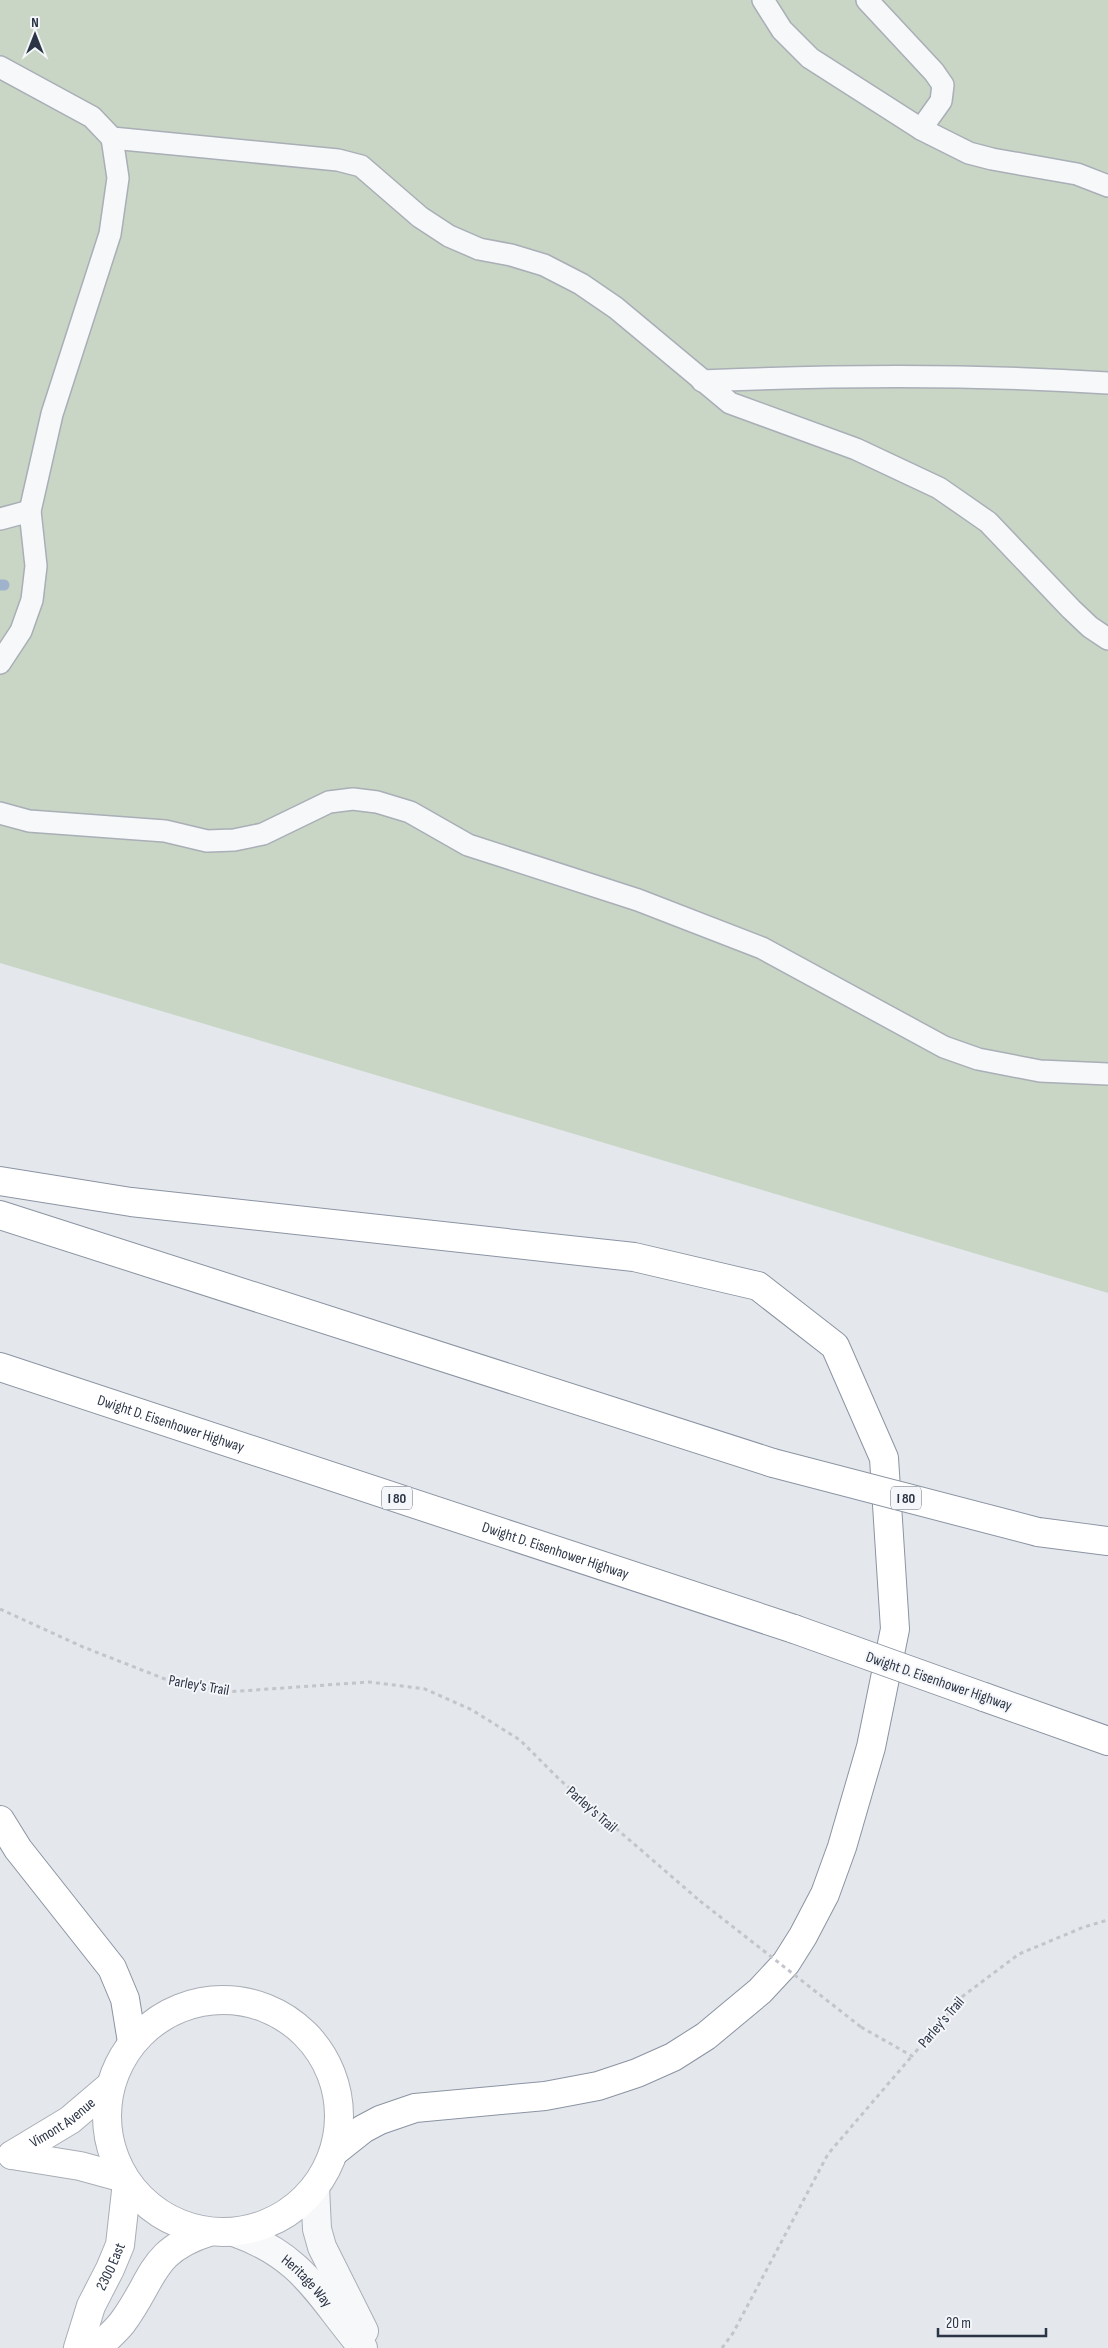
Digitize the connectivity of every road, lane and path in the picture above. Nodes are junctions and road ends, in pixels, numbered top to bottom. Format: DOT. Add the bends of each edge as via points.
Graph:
graph roads {
  1 [pos="763,0"];
  2 [pos="866,0"];
  3 [pos="0,67"];
  4 [pos="920,129"];
  5 [pos="112,138"];
  6 [pos="1108,186"];
  7 [pos="702,381"];
  8 [pos="1108,383"];
  9 [pos="30,511"];
  10 [pos="0,519"];
  11 [pos="1108,639"];
  12 [pos="0,663"];
  13 [pos="0,813"];
  14 [pos="1108,1074"];
  15 [pos="0,1181"];
  16 [pos="0,1215"];
  17 [pos="0,1367"];
  18 [pos="1108,1541"];
  19 [pos="0,1609"];
  20 [pos="1108,1741"];
  21 [pos="0,1820"];
  22 [pos="1108,1920"];
  23 [pos="132,2042"];
  24 [pos="912,2056"];
  25 [pos="110,2086"];
  26 [pos="334,2152"];
  27 [pos="6,2156"];
  28 [pos="125,2180"];
  29 [pos="315,2187"];
  30 [pos="222,2232"];
  31 [pos="78,2348"];
  32 [pos="97,2348"];
  33 [pos="363,2348"];
  34 [pos="372,2348"];
  35 [pos="722,2348"];
  1 -- 4 [label="lane" via="782,30 810,58"];
  2 -- 4 [label="lane" via="943,85 941,101"];
  3 -- 5 [label="lane" via="92,117"];
  4 -- 6 [label="lane" via="969,153 1077,174"];
  5 -- 7 [label="lane" via="338,160 361,166 420,217 449,236 479,248 544,265 581,284 616,308"];
  5 -- 9 [label="lane" via="118,178 110,234 52,414"];
  7 -- 8 [label="lane" via="810,376 978,377"];
  7 -- 11 [label="lane" via="730,402 856,449 939,488 988,522 1071,609"];
  9 -- 10 [label="lane"];
  9 -- 12 [label="lane" via="36,566 32,600 21,631"];
  13 -- 14 [label="lane" via="29,821 165,831 207,841 263,834 329,802 353,798 377,802 410,812 468,845 638,900 762,948 944,1046 978,1058 1040,1071"];
  15 -- 26 [label="main road" via="130,1202 634,1257 758,1286 835,1346 884,1458 895,1629 871,1747 842,1847 825,1894 786,1963 760,1991 714,2031 637,2073 598,2086 545,2096 414,2108 363,2128"];
  16 -- 18 [label="main road, I 80, bridge" via="773,1463 1038,1532"];
  17 -- 20 [label="main road, Dwight D. Eisenhower Highway / I 80, bridge" via="794,1630"];
  19 -- 24 [label="path, Parley's Trail, bridge" via="83,1648 165,1679 226,1692 368,1682 426,1689 472,1710 520,1740 560,1780 700,1901 861,2027"];
  21 -- 23 [label="main road" via="18,1849 115,1973 125,1998"];
  22 -- 24 [label="path, Parley's Trail" via="1019,1954 963,1996"];
  23 -- 25 [label="main road" via="120,2059"];
  23 -- 26 [label="main road" via="164,2015 204,2001 244,2002 282,2015 312,2040 332,2075 338,2093 339,2113"];
  24 -- 35 [label="path" via="828,2154"];
  25 -- 27 [label="main road, Vimont Avenue" via="70,2120"];
  25 -- 28 [label="main road" via="106,2119 108,2139 114,2160"];
  26 -- 29 [label="main road"];
  27 -- 28 [label="main road, Vimont Avenue" via="80,2166"];
  28 -- 30 [label="main road" via="152,2209 169,2220"];
  28 -- 31 [label="main road, 2300 East" via="120,2245 91,2306"];
  29 -- 30 [label="main road" via="302,2202 269,2223"];
  29 -- 34 [label="street, Heritage Way" via="318,2229 324,2254"];
  30 -- 32 [label="main road" via="186,2240 168,2252 121,2323"];
  30 -- 33 [label="street, Heritage Way" via="272,2248 295,2265"];
}
